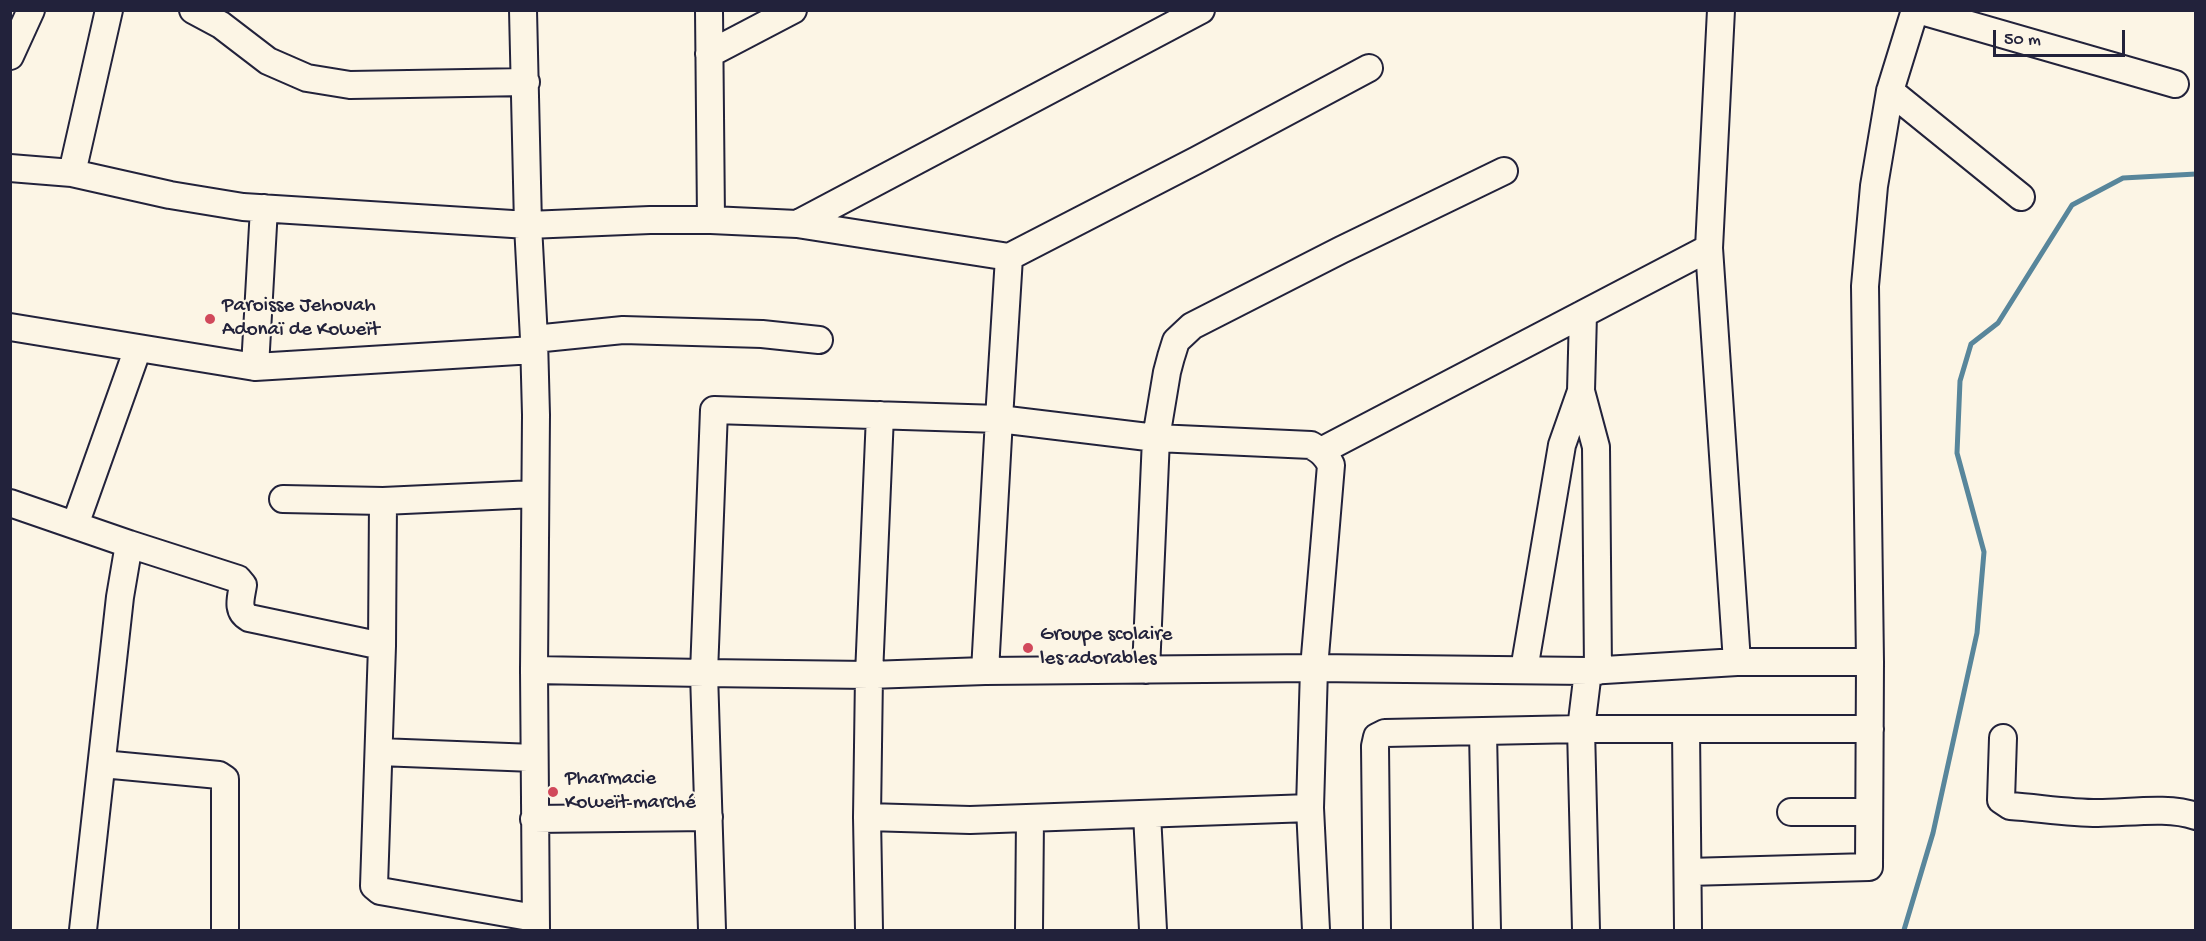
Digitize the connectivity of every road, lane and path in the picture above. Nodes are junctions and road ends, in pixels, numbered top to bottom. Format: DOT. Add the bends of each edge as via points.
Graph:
graph roads {
  1 [pos="31,10"];
  2 [pos="109,10"];
  3 [pos="193,10"];
  4 [pos="523,10"];
  5 [pos="709,10"];
  6 [pos="794,10"];
  7 [pos="1200,10"];
  8 [pos="1721,10"];
  9 [pos="1916,10"];
  10 [pos="709,54"];
  11 [pos="10,56"];
  12 [pos="1369,68"];
  13 [pos="526,82"];
  14 [pos="2175,84"];
  15 [pos="1890,91"];
  16 [pos="10,168"];
  17 [pos="1504,171"];
  18 [pos="72,173"];
  19 [pos="2021,197"];
  20 [pos="264,208"];
  21 [pos="711,220"];
  22 [pos="797,224"];
  23 [pos="528,225"];
  24 [pos="1709,248"];
  25 [pos="1009,257"];
  26 [pos="1583,314"];
  27 [pos="10,327"];
  28 [pos="819,340"];
  29 [pos="534,344"];
  30 [pos="138,348"];
  31 [pos="255,367"];
  32 [pos="1581,391"];
  33 [pos="880,415"];
  34 [pos="999,419"];
  35 [pos="1156,438"];
  36 [pos="1321,452"];
  37 [pos="535,494"];
  38 [pos="283,499"];
  39 [pos="383,501"];
  40 [pos="10,503"];
  41 [pos="75,525"];
  42 [pos="129,544"];
  43 [pos="382,646"];
  44 [pos="1737,662"];
  45 [pos="1870,662"];
  46 [pos="1314,668"];
  47 [pos="534,670"];
  48 [pos="1146,670"];
  49 [pos="1524,670"];
  50 [pos="985,671"];
  51 [pos="1593,671"];
  52 [pos="704,674"];
  53 [pos="869,675"];
  54 [pos="1581,729"];
  55 [pos="1686,729"];
  56 [pos="1870,729"];
  57 [pos="1483,732"];
  58 [pos="2003,738"];
  59 [pos="379,752"];
  60 [pos="534,758"];
  61 [pos="102,764"];
  62 [pos="1310,808"];
  63 [pos="1791,812"];
  64 [pos="1869,812"];
  65 [pos="1147,814"];
  66 [pos="2196,816"];
  67 [pos="709,817"];
  68 [pos="867,818"];
  69 [pos="1030,818"];
  70 [pos="534,819"];
  71 [pos="1688,872"];
  72 [pos="536,924"];
  73 [pos="83,930"];
  74 [pos="225,930"];
  75 [pos="712,930"];
  76 [pos="869,930"];
  77 [pos="1029,930"];
  78 [pos="1153,930"];
  79 [pos="1316,930"];
  80 [pos="1377,930"];
  81 [pos="1487,930"];
  82 [pos="1586,930"];
  83 [pos="1688,930"];
  1 -- 11 [label="street"];
  2 -- 18 [label="street"];
  3 -- 13 [label="street" via="221,25 268,61 307,78 350,86"];
  4 -- 13 [label="street"];
  5 -- 10 [label="street"];
  6 -- 10 [label="street"];
  7 -- 22 [label="street"];
  8 -- 24 [label="street"];
  9 -- 14 [label="street"];
  9 -- 15 [label="street"];
  10 -- 21 [label="street"];
  12 -- 25 [label="street"];
  13 -- 23 [label="street"];
  15 -- 19 [label="street"];
  15 -- 45 [label="street" via="1874,186 1865,286"];
  16 -- 18 [label="street"];
  17 -- 35 [label="street" via="1192,326 1176,341"];
  18 -- 20 [label="street" via="210,203"];
  20 -- 23 [label="street"];
  20 -- 31 [label="street"];
  21 -- 22 [label="street"];
  21 -- 23 [label="street"];
  22 -- 25 [label="street"];
  23 -- 29 [label="street"];
  24 -- 26 [label="street"];
  24 -- 44 [label="street"];
  25 -- 34 [label="street"];
  26 -- 32 [label="street"];
  26 -- 36 [label="street"];
  27 -- 30 [label="street"];
  28 -- 29 [label="street" via="762,334 623,330"];
  29 -- 31 [label="street"];
  29 -- 37 [label="street"];
  30 -- 31 [label="street"];
  30 -- 41 [label="street"];
  32 -- 49 [label="street" via="1562,445"];
  32 -- 51 [label="street" via="1596,447"];
  33 -- 34 [label="street"];
  33 -- 52 [label="street" via="714,411"];
  33 -- 53 [label="street"];
  34 -- 35 [label="street"];
  34 -- 50 [label="street"];
  35 -- 36 [label="street" via="1311,446"];
  35 -- 48 [label="street"];
  36 -- 46 [label="street" via="1331,465"];
  37 -- 39 [label="street"];
  37 -- 47 [label="street"];
  38 -- 39 [label="street"];
  39 -- 43 [label="street"];
  40 -- 41 [label="street"];
  41 -- 42 [label="street"];
  42 -- 43 [label="street" via="238,579 243,585 240,609 249,618"];
  42 -- 61 [label="street"];
  43 -- 59 [label="street"];
  44 -- 45 [label="street"];
  44 -- 51 [label="street"];
  45 -- 56 [label="street"];
  46 -- 48 [label="street"];
  46 -- 49 [label="street"];
  46 -- 62 [label="street"];
  47 -- 52 [label="street"];
  47 -- 60 [label="street"];
  48 -- 50 [label="street"];
  49 -- 51 [label="street"];
  50 -- 53 [label="street"];
  51 -- 54 [label="street"];
  52 -- 53 [label="street"];
  52 -- 67 [label="street"];
  53 -- 68 [label="street"];
  54 -- 55 [label="street"];
  54 -- 57 [label="street"];
  54 -- 82 [label="street"];
  55 -- 56 [label="street"];
  55 -- 71 [label="street"];
  56 -- 64 [label="street"];
  57 -- 80 [label="street" via="1385,733 1377,737"];
  57 -- 81 [label="street"];
  58 -- 66 [label="street" via="2001,800 2010,806"];
  59 -- 60 [label="street"];
  59 -- 72 [label="street" via="374,886 380,891"];
  60 -- 70 [label="street"];
  61 -- 73 [label="street"];
  61 -- 74 [label="street" via="219,775 225,779"];
  62 -- 65 [label="street"];
  62 -- 79 [label="street"];
  63 -- 64 [label="street"];
  64 -- 71 [label="street" via="1869,867"];
  65 -- 69 [label="street"];
  65 -- 78 [label="street"];
  67 -- 70 [label="street"];
  67 -- 75 [label="street"];
  68 -- 69 [label="street"];
  68 -- 76 [label="street"];
  69 -- 77 [label="street"];
  70 -- 72 [label="street"];
  71 -- 83 [label="street"];
}
